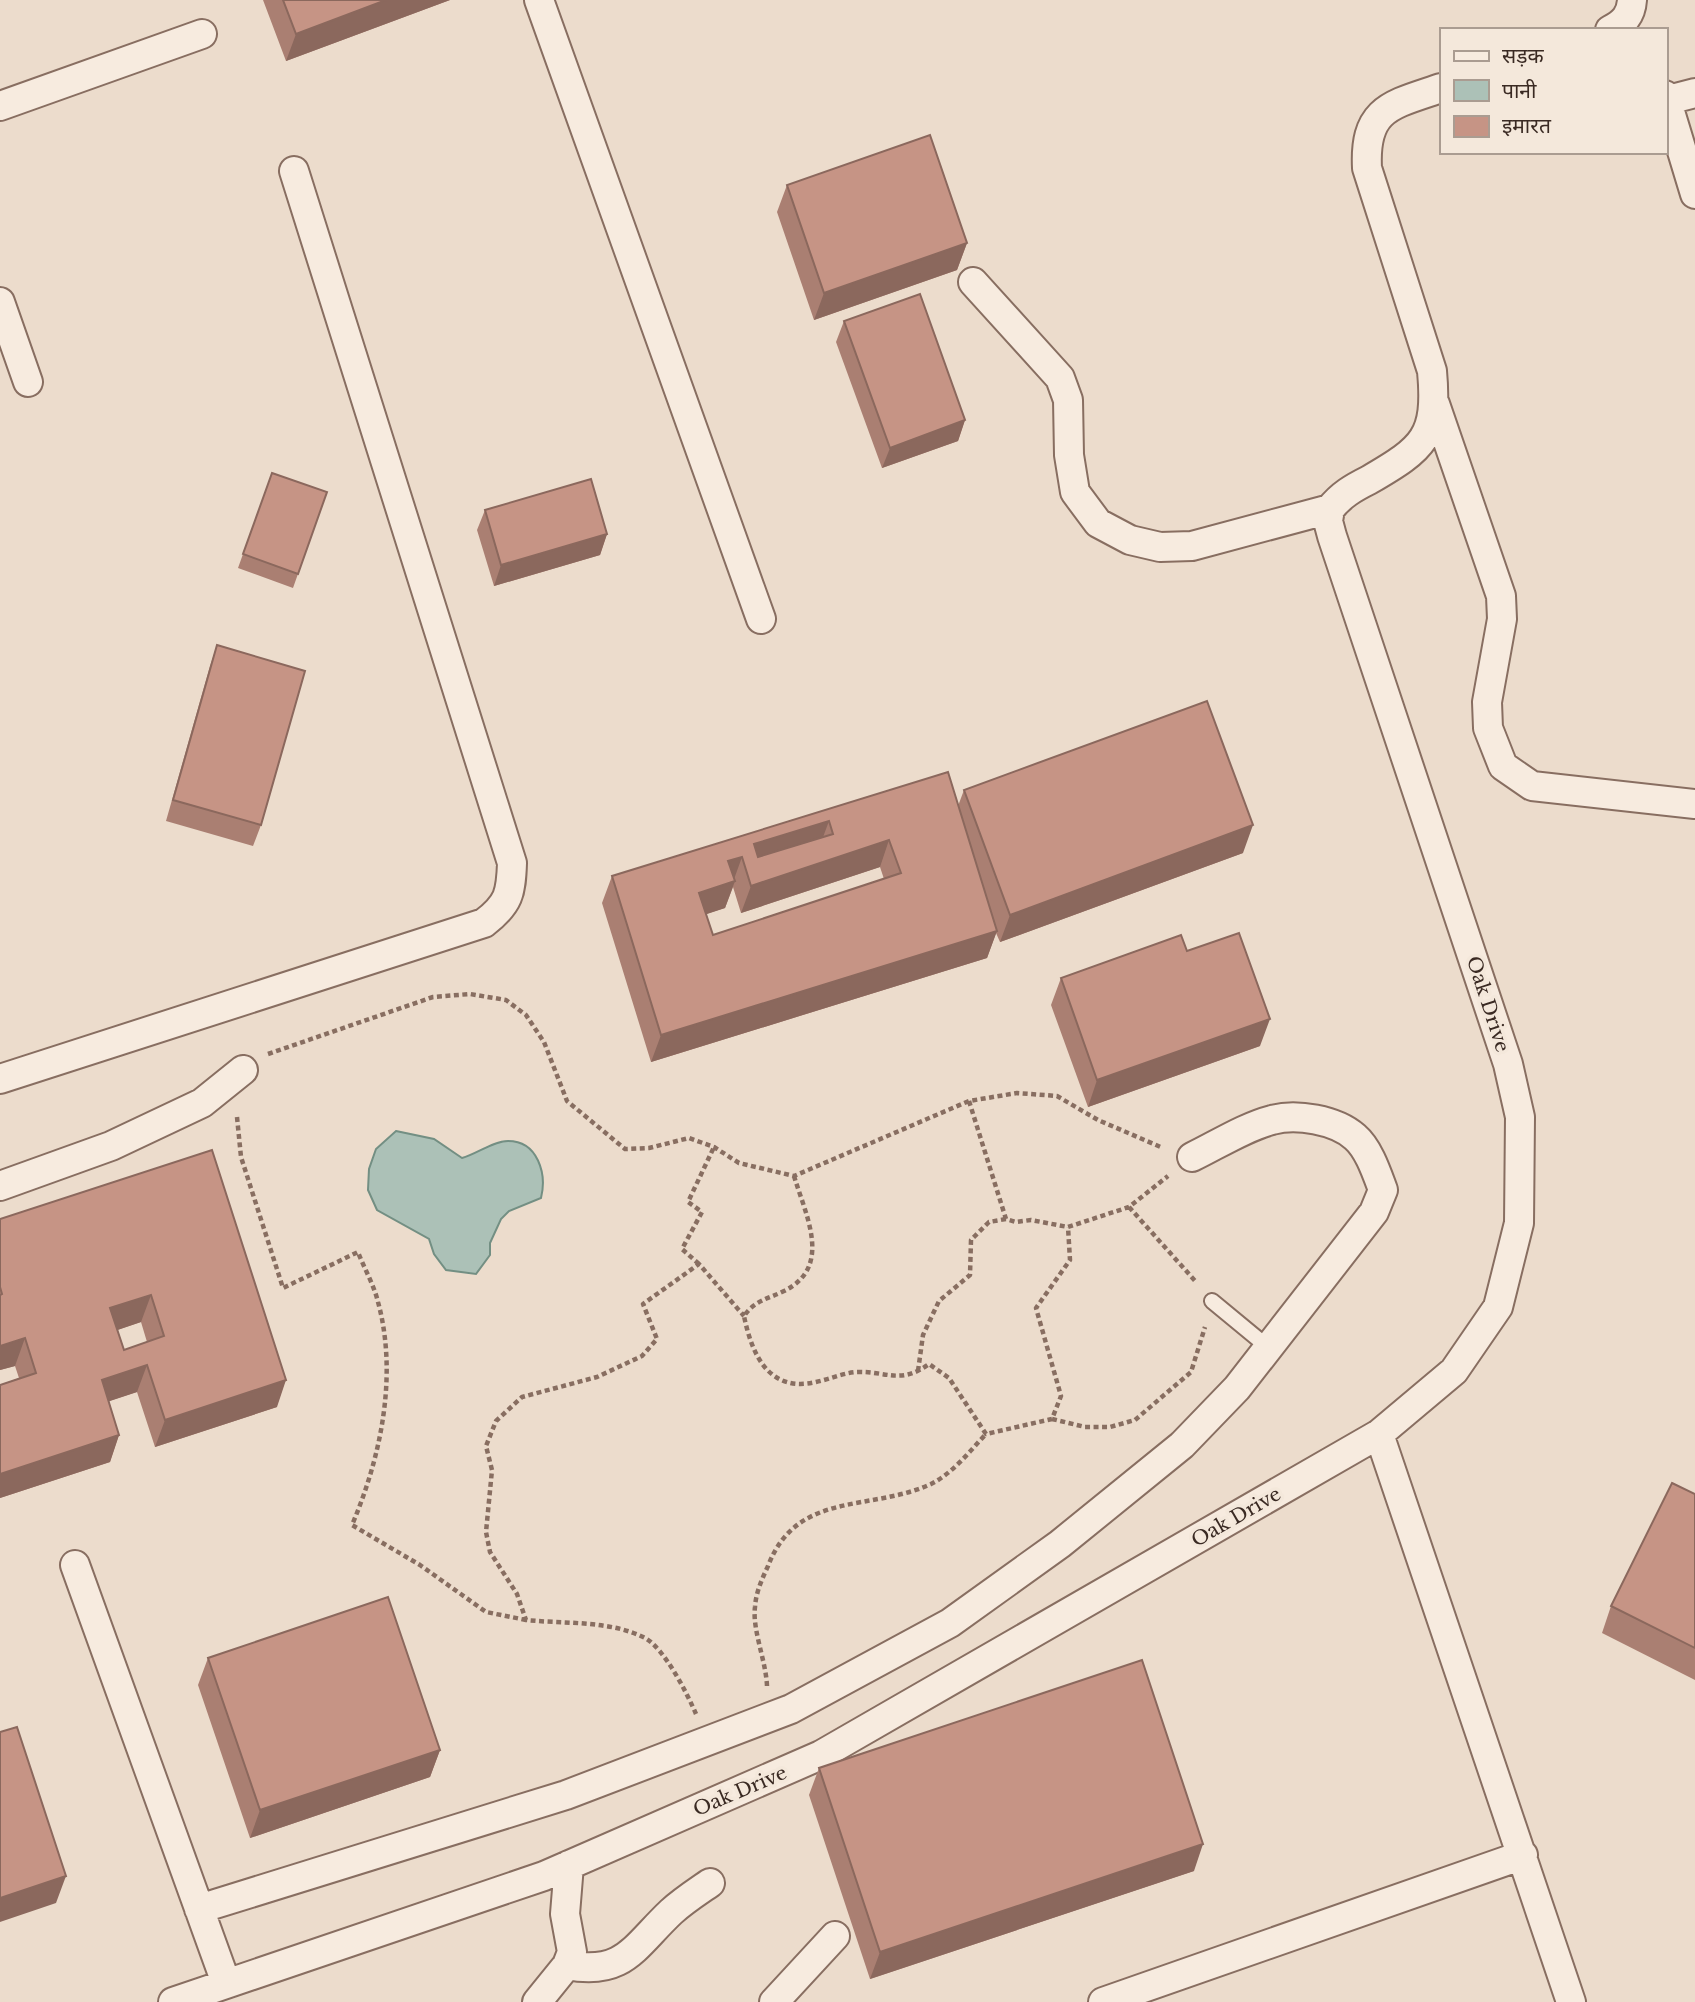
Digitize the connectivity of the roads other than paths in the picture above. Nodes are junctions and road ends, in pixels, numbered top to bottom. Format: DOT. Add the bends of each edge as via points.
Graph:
graph roads {
  1 [pos="539,0"];
  2 [pos="202,34"];
  3 [pos="1440,88"];
  4 [pos="1695,93"];
  5 [pos="1667,97"];
  6 [pos="1667,100"];
  7 [pos="0,106"];
  8 [pos="294,171"];
  9 [pos="1695,194"];
  10 [pos="973,282"];
  11 [pos="0,302"];
  12 [pos="28,382"];
  13 [pos="1435,404"];
  14 [pos="1330,509"];
  15 [pos="761,619"];
  16 [pos="1695,804"];
  17 [pos="243,1070"];
  18 [pos="0,1079"];
  19 [pos="1192,1157"];
  20 [pos="0,1186"];
  21 [pos="1212,1301"];
  22 [pos="1269,1348"];
  23 [pos="1379,1434"];
  24 [pos="75,1566"];
  25 [pos="1523,1855"];
  26 [pos="569,1865"];
  27 [pos="710,1882"];
  28 [pos="200,1909"];
  29 [pos="835,1936"];
  30 [pos="567,1965"];
  31 [pos="226,1983"];
  32 [pos="173,2002"];
  33 [pos="537,2002"];
  34 [pos="774,2002"];
  35 [pos="1103,2002"];
  36 [pos="1571,2002"];
  1 -- 15 [label="street"];
  2 -- 7 [label="street"];
  3 -- 13 [label="street" via="1382,113 1370,127 1366,148 1367,169 1432,371"];
  4 -- 5 [label="street"];
  6 -- 9 [label="street"];
  8 -- 18 [label="street" via="512,863 511,890 502,909 484,923"];
  10 -- 14 [label="street" via="1060,378 1068,400 1075,492 1098,523 1130,540 1160,547 1192,546"];
  11 -- 12 [label="street"];
  13 -- 14 [label="street" via="1428,434 1411,453 1340,496"];
  13 -- 16 [label="street" via="1500,588 1502,619 1488,728 1503,766 1532,786"];
  14 -- 23 [label="street, Oak Drive" via="1332,536 1508,1064 1520,1117 1519,1223 1498,1307 1454,1371"];
  17 -- 20 [label="street" via="202,1103 111,1146"];
  19 -- 22 [label="street" via="1272,1120 1301,1117 1356,1137 1375,1169 1382,1191 1374,1212"];
  21 -- 22 [label="lane"];
  22 -- 28 [label="street" via="1182,1445 1060,1544 950,1623 791,1709 566,1795"];
  23 -- 25 [label="street"];
  23 -- 26 [label="street, Oak Drive" via="821,1755"];
  24 -- 28 [label="street"];
  25 -- 35 [label="street"];
  25 -- 36 [label="street"];
  26 -- 30 [label="street" via="565,1914 572,1952"];
  26 -- 31 [label="street, Oak Drive"];
  27 -- 30 [label="street" via="617,1964 587,1969"];
  28 -- 31 [label="street"];
  29 -- 34 [label="street"];
  30 -- 33 [label="street"];
  31 -- 32 [label="street, Oak Drive"];
}
